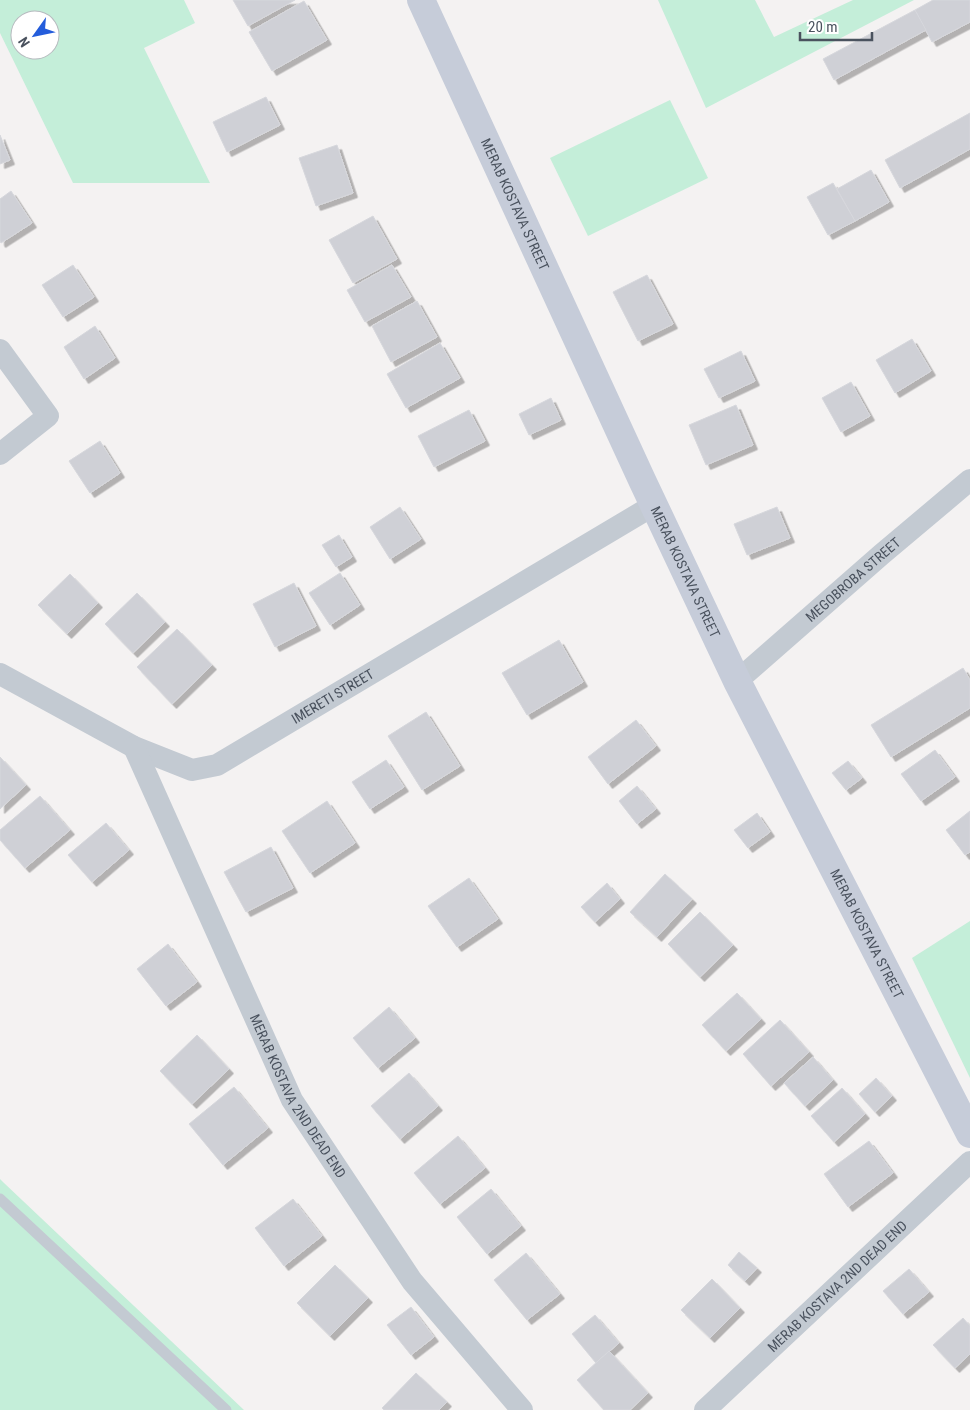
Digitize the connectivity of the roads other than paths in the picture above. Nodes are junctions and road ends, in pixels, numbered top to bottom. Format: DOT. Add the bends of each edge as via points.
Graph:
graph roads {
  1 [pos="421,0"];
  2 [pos="0,350"];
  3 [pos="0,454"];
  4 [pos="970,480"];
  5 [pos="654,505"];
  6 [pos="0,674"];
  7 [pos="737,681"];
  8 [pos="134,747"];
  9 [pos="970,1134"];
  10 [pos="970,1162"];
  11 [pos="0,1199"];
  12 [pos="226,1410"];
  13 [pos="522,1410"];
  14 [pos="706,1410"];
  1 -- 5 [label="main road, MERAB KOSTAVA STREET"];
  2 -- 3 [label="street" via="48,416"];
  4 -- 7 [label="street, MEGOBROBA STREET"];
  5 -- 7 [label="main road, MERAB KOSTAVA STREET"];
  5 -- 8 [label="street, IMERETI STREET" via="217,765 192,770"];
  6 -- 8 [label="street, IMERETI STREET"];
  7 -- 9 [label="main road, MERAB KOSTAVA STREET"];
  8 -- 13 [label="street, MERAB KOSTAVA 2ND DEAD END" via="292,1100 412,1281"];
  10 -- 14 [label="street, MERAB KOSTAVA 2ND DEAD END"];
  11 -- 12 [label="lane"];
}
